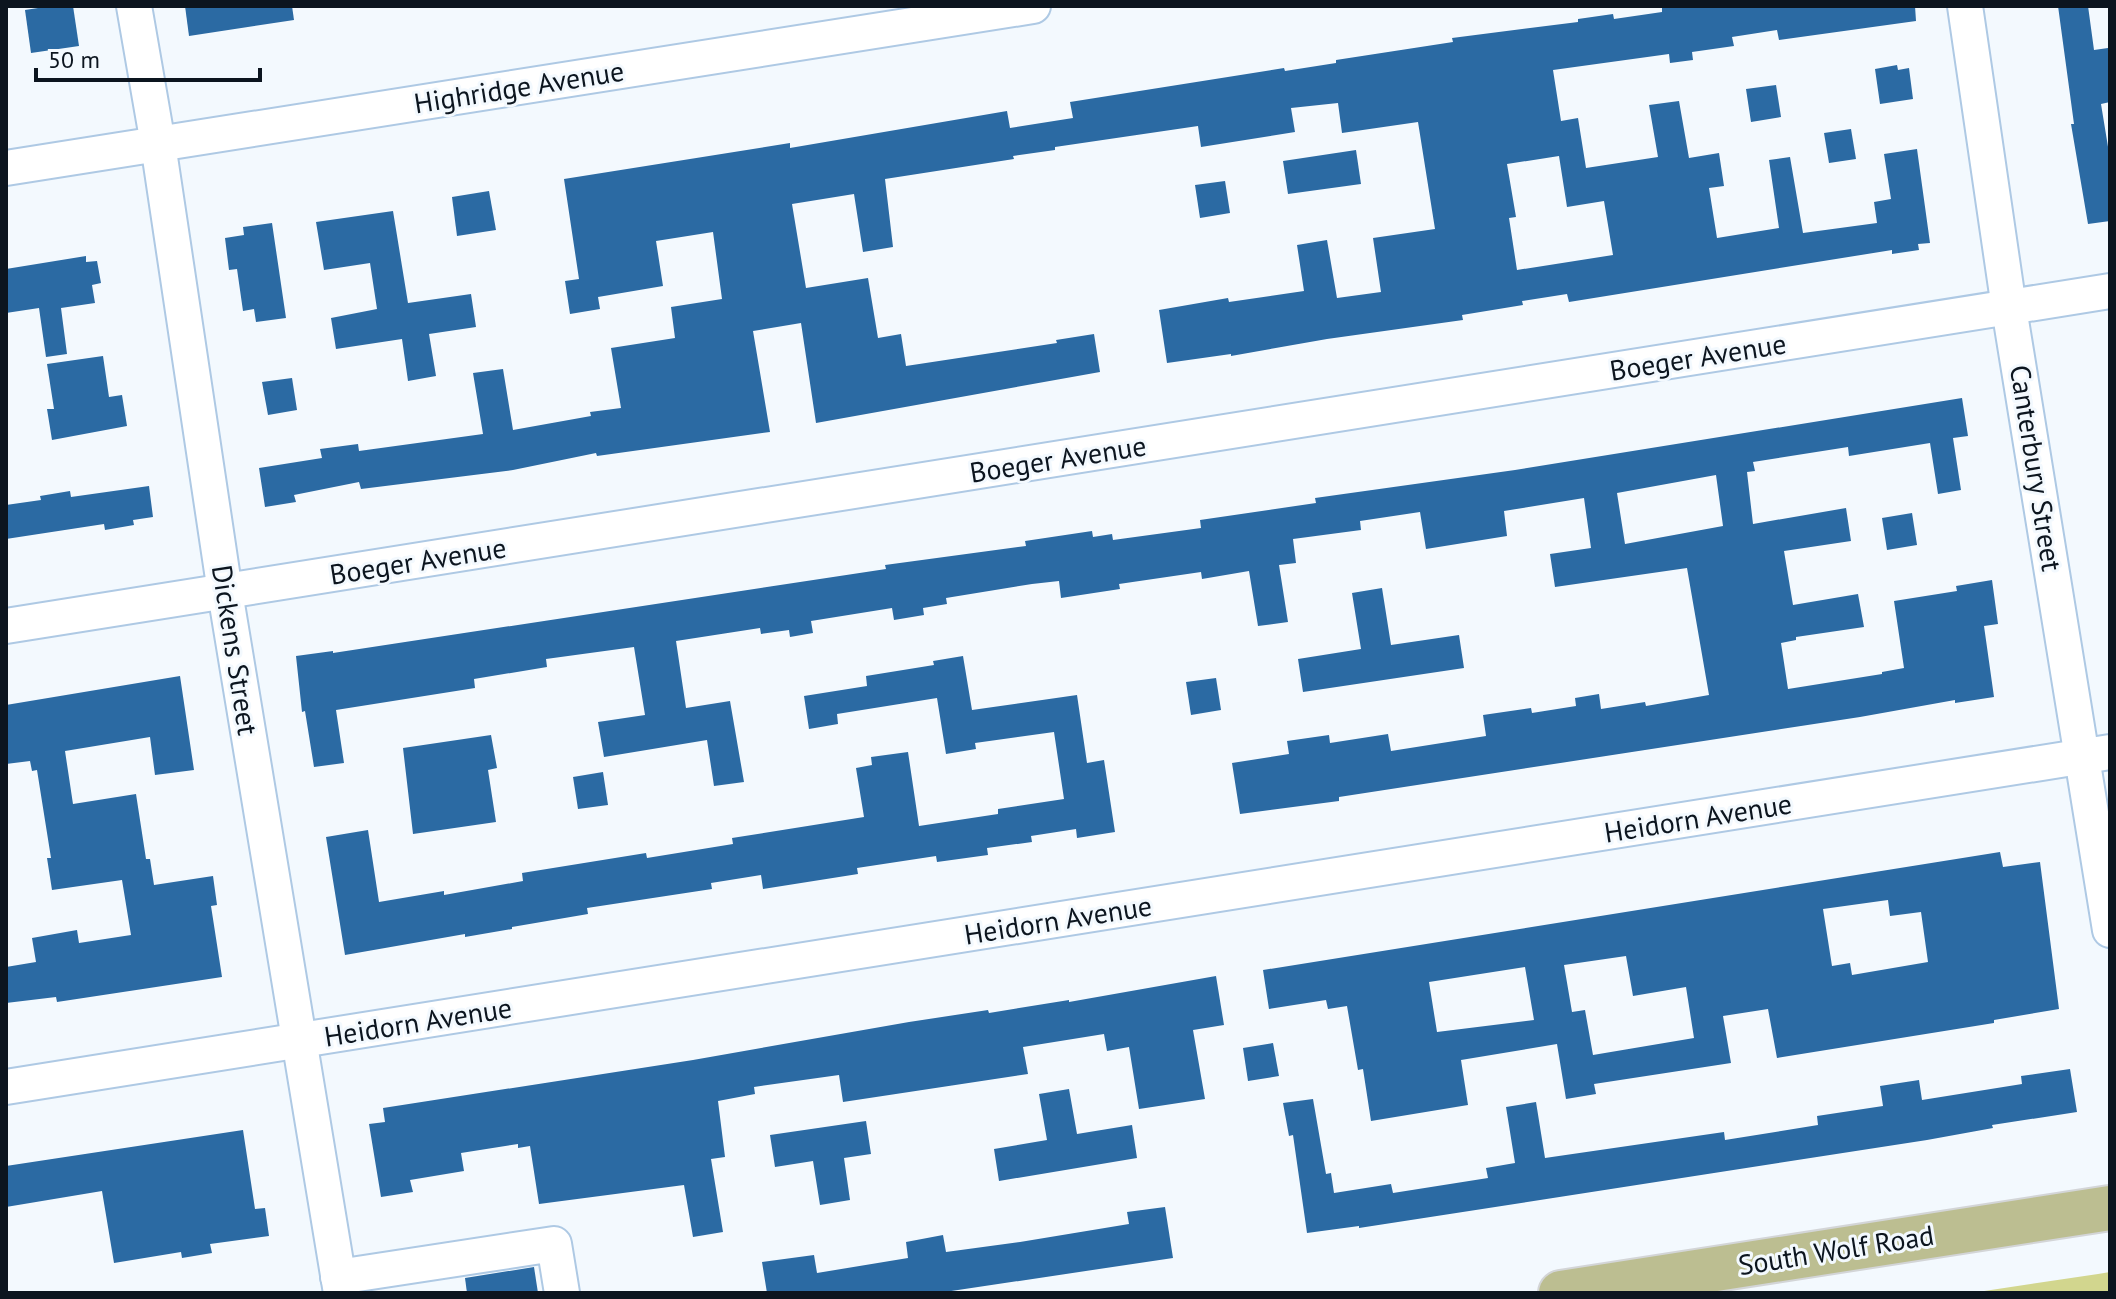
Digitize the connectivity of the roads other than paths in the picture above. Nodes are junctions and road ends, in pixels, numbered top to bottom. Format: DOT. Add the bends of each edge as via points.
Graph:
graph roads {
  1 [pos="134,6"];
  2 [pos="1033,6"];
  3 [pos="1965,6"];
  4 [pos="158,144"];
  5 [pos="6,168"];
  6 [pos="2110,291"];
  7 [pos="2009,308"];
  8 [pos="225,592"];
  9 [pos="6,626"];
  10 [pos="2097,754"];
  11 [pos="2110,930"];
  12 [pos="300,1041"];
  13 [pos="6,1087"];
  14 [pos="2110,1208"];
  15 [pos="340,1285"];
  16 [pos="562,1293"];
  17 [pos="1561,1293"];
  1 -- 4 [label="street, Dickens Street"];
  2 -- 4 [label="street, Highridge Avenue"];
  3 -- 7 [label="street, Canterbury Street"];
  4 -- 5 [label="street, Highridge Avenue"];
  4 -- 8 [label="street, Dickens Street"];
  6 -- 7 [label="street, Boeger Avenue"];
  7 -- 8 [label="street, Boeger Avenue"];
  7 -- 10 [label="street, Canterbury Street"];
  8 -- 9 [label="street, Boeger Avenue"];
  8 -- 12 [label="street, Dickens Street"];
  10 -- 11 [label="street, Canterbury Street"];
  10 -- 12 [label="street, Heidorn Avenue"];
  12 -- 13 [label="street, Heidorn Avenue"];
  12 -- 15 [label="street, Dickens Street"];
  14 -- 17 [label="main road, South Wolf Road"];
  15 -- 16 [label="street" via="554,1244"];
}
